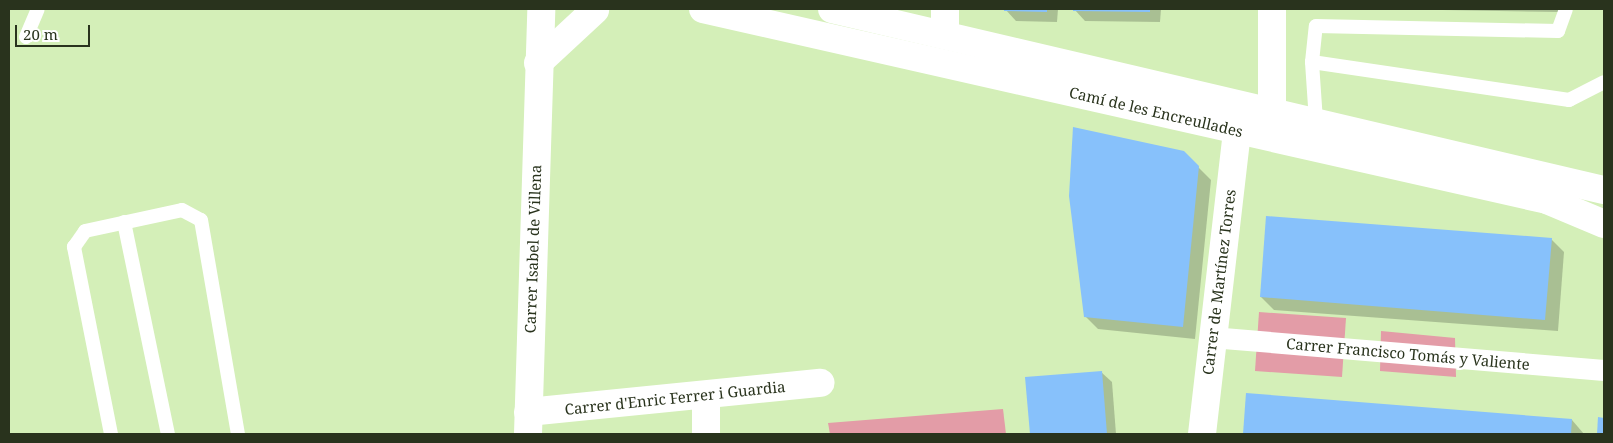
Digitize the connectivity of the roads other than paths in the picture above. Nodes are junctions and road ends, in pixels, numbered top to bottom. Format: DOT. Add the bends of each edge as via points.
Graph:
graph roads {
  1 [pos="38,9"];
  2 [pos="541,9"];
  3 [pos="554,9"];
  4 [pos="595,9"];
  5 [pos="703,9"];
  6 [pos="832,9"];
  7 [pos="1272,9"];
  8 [pos="1566,9"];
  9 [pos="945,22"];
  10 [pos="26,37"];
  11 [pos="1312,62"];
  12 [pos="538,63"];
  13 [pos="1604,82"];
  14 [pos="1272,111"];
  15 [pos="1316,121"];
  16 [pos="1237,130"];
  17 [pos="1604,190"];
  18 [pos="124,222"];
  19 [pos="1604,224"];
  20 [pos="1211,337"];
  21 [pos="1604,370"];
  22 [pos="821,383"];
  23 [pos="706,397"];
  24 [pos="528,423"];
  25 [pos="111,434"];
  26 [pos="168,434"];
  27 [pos="238,434"];
  28 [pos="706,434"];
  29 [pos="1202,434"];
  1 -- 10 [label="lane"];
  2 -- 12 [label="street, Carrer Isabel de Villena"];
  3 -- 4 [label="street" via="571,15"];
  4 -- 12 [label="street"];
  5 -- 16 [label="street, Camí de les Encreullades"];
  6 -- 9 [label="street, Camí de les Encreullades"];
  7 -- 14 [label="street"];
  8 -- 11 [label="lane" via="1558,31 1316,26"];
  9 -- 14 [label="street, Camí de les Encreullades"];
  11 -- 13 [label="lane" via="1569,100"];
  11 -- 15 [label="lane"];
  12 -- 24 [label="street, Carrer Isabel de Villena"];
  14 -- 15 [label="street, Camí de les Encreullades"];
  15 -- 17 [label="street, Camí de les Encreullades"];
  16 -- 19 [label="street, Camí de les Encreullades" via="1547,200"];
  16 -- 20 [label="street, Carrer de Martínez Torres"];
  18 -- 25 [label="lane" via="85,231 74,248"];
  18 -- 26 [label="lane"];
  18 -- 27 [label="lane" via="182,210 201,220"];
  20 -- 21 [label="street, Carrer Francisco Tomás y Valiente"];
  20 -- 29 [label="street, Carrer de Martínez Torres"];
  22 -- 23 [label="street, Carrer d'Enric Ferrer i Guardia"];
  23 -- 24 [label="street, Carrer d'Enric Ferrer i Guardia"];
  23 -- 28 [label="street"];
}
